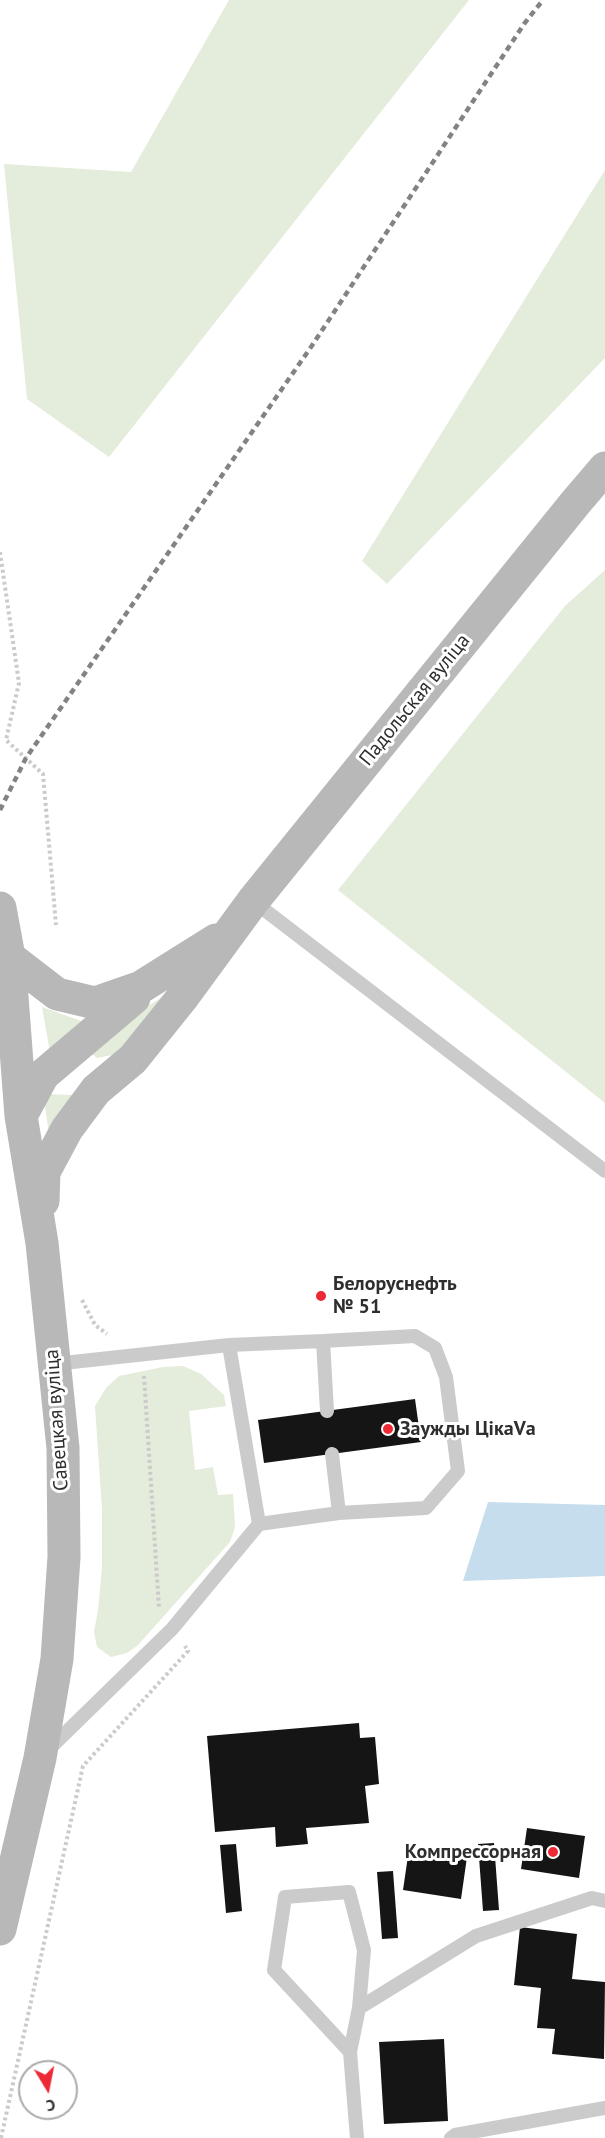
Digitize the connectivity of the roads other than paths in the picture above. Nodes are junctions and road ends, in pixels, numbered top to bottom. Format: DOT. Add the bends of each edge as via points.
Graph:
graph roads {
  1 [pos="605,468"];
  2 [pos="253,901"];
  3 [pos="0,908"];
  4 [pos="228,933"];
  5 [pos="9,957"];
  6 [pos="170,969"];
  7 [pos="14,1025"];
  8 [pos="133,1059"];
  9 [pos="43,1076"];
  10 [pos="21,1116"];
  11 [pos="605,1171"];
  12 [pos="42,1243"];
  13 [pos="323,1341"];
  14 [pos="229,1346"];
  15 [pos="53,1364"];
  16 [pos="327,1411"];
  17 [pos="332,1454"];
  18 [pos="339,1514"];
  19 [pos="260,1524"];
  20 [pos="40,1758"];
  21 [pos="605,1901"];
  22 [pos="0,1929"];
  23 [pos="360,2008"];
  24 [pos="350,2052"];
  25 [pos="605,2108"];
  26 [pos="357,2138"];
  27 [pos="451,2138"];
  1 -- 2 [label="main road, Падольская вуліца"];
  2 -- 4 [label="main road, Падольская вуліца"];
  2 -- 11 [label="lane"];
  3 -- 5 [label="main road, Савецкая вуліца"];
  4 -- 6 [label="main road, Падольская вуліца"];
  4 -- 8 [label="main road, Падольская вуліца"];
  5 -- 6 [label="main road, Падольская вуліца" via="57,994 95,1003 141,987"];
  5 -- 7 [label="main road, Савецкая вуліца"];
  6 -- 9 [label="main road"];
  7 -- 9 [label="main road" via="26,1060"];
  7 -- 10 [label="main road, Савецкая вуліца"];
  8 -- 9 [label="main road" via="104,1073 69,1081"];
  8 -- 12 [label="main road, Падольская вуліца" via="96,1090 67,1129 44,1172"];
  9 -- 10 [label="main road"];
  10 -- 12 [label="main road, Савецкая вуліца"];
  12 -- 15 [label="main road, Савецкая вуліца"];
  13 -- 14 [label="lane"];
  13 -- 16 [label="lane"];
  13 -- 18 [label="lane" via="415,1336 435,1348 446,1377 458,1471 426,1508"];
  14 -- 15 [label="lane"];
  14 -- 19 [label="lane"];
  15 -- 20 [label="main road, Савецкая вуліца" via="63,1448 64,1557 57,1659"];
  17 -- 18 [label="lane"];
  18 -- 19 [label="lane"];
  19 -- 20 [label="lane" via="172,1629"];
  20 -- 22 [label="main road, Савецкая вуліца"];
  21 -- 23 [label="lane" via="592,1898 476,1936"];
  23 -- 24 [label="lane"];
  23 -- 24 [label="lane" via="364,1950 349,1892 285,1897 274,1970"];
  24 -- 26 [label="lane"];
  25 -- 27 [label="lane"];
}
